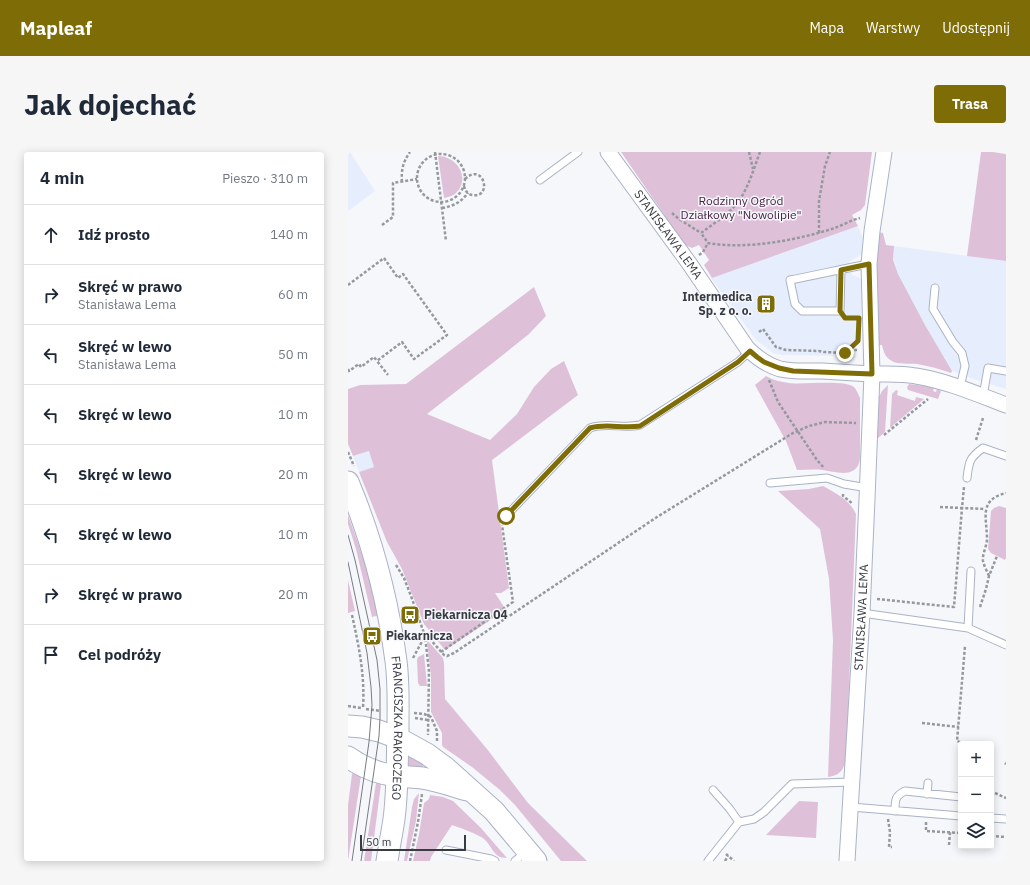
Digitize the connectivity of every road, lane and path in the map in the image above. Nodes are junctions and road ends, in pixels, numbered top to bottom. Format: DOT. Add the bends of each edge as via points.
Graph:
graph roads {
  1 [pos="410,152"];
  2 [pos="578,152"];
  3 [pos="608,152"];
  4 [pos="749,152"];
  5 [pos="760,152"];
  6 [pos="830,152"];
  7 [pos="884,152"];
  8 [pos="435,153"];
  9 [pos="753,169"];
  10 [pos="417,179"];
  11 [pos="465,180"];
  12 [pos="540,180"];
  13 [pos="402,182"];
  14 [pos="464,185"];
  15 [pos="468,193"];
  16 [pos="441,202"];
  17 [pos="442,208"];
  18 [pos="670,212"];
  19 [pos="855,219"];
  20 [pos="382,225"];
  21 [pos="701,233"];
  22 [pos="819,233"];
  23 [pos="446,241"];
  24 [pos="869,264"];
  25 [pos="841,270"];
  26 [pos="348,285"];
  27 [pos="935,288"];
  28 [pos="758,332"];
  29 [pos="858,338"];
  30 [pos="850,348"];
  31 [pos="855,350"];
  32 [pos="750,351"];
  33 [pos="377,361"];
  34 [pos="348,369"];
  35 [pos="1006,371"];
  36 [pos="767,374"];
  37 [pos="872,374"];
  38 [pos="388,375"];
  39 [pos="960,387"];
  40 [pos="983,396"];
  41 [pos="928,399"];
  42 [pos="1006,405"];
  43 [pos="862,423"];
  44 [pos="798,431"];
  45 [pos="869,441"];
  46 [pos="1006,456"];
  47 [pos="830,470"];
  48 [pos="968,478"];
  49 [pos="348,482"];
  50 [pos="770,483"];
  51 [pos="868,488"];
  52 [pos="1006,493"];
  53 [pos="985,510"];
  54 [pos="506,516"];
  55 [pos="997,556"];
  56 [pos="971,571"];
  57 [pos="989,576"];
  58 [pos="877,599"];
  59 [pos="862,613"];
  60 [pos="352,615"];
  61 [pos="968,628"];
  62 [pos="975,631"];
  63 [pos="425,636"];
  64 [pos="1006,645"];
  65 [pos="965,646"];
  66 [pos="441,652"];
  67 [pos="413,658"];
  68 [pos="348,706"];
  69 [pos="363,708"];
  70 [pos="410,716"];
  71 [pos="428,720"];
  72 [pos="922,723"];
  73 [pos="348,726"];
  74 [pos="958,727"];
  75 [pos="423,736"];
  76 [pos="398,738"];
  77 [pos="958,741"];
  78 [pos="348,757"];
  79 [pos="396,776"];
  80 [pos="852,782"];
  81 [pos="928,783"];
  82 [pos="713,790"];
  83 [pos="472,791"];
  84 [pos="426,792"];
  85 [pos="995,793"];
  86 [pos="927,794"];
  87 [pos="958,797"];
  88 [pos="1006,798"];
  89 [pos="851,807"];
  90 [pos="895,810"];
  91 [pos="958,816"];
  92 [pos="888,817"];
  93 [pos="994,818"];
  94 [pos="1006,819"];
  95 [pos="740,822"];
  96 [pos="950,832"];
  97 [pos="994,836"];
  98 [pos="1006,837"];
  99 [pos="949,845"];
  100 [pos="892,848"];
  101 [pos="446,850"];
  102 [pos="728,856"];
  103 [pos="526,858"];
  104 [pos="387,861"];
  105 [pos="410,861"];
  106 [pos="495,861"];
  107 [pos="708,861"];
  108 [pos="725,861"];
  109 [pos="847,861"];
  1 -- 13 [label="path" via="402,166"];
  2 -- 12 [label="lane"];
  3 -- 32 [label="street, STANISŁAWA LEMA"];
  4 -- 9 [label="path"];
  5 -- 9 [label="path"];
  6 -- 22 [label="path" via="819,201"];
  7 -- 24 [label="street, STANISŁAWA LEMA"];
  8 -- 10 [label="path" via="422,164"];
  8 -- 11 [label="path" via="453,157 460,163"];
  8 -- 16 [label="path"];
  9 -- 21 [label="path" via="738,202"];
  10 -- 13 [label="path"];
  10 -- 16 [label="path" via="425,195"];
  11 -- 14 [label="path"];
  11 -- 15 [label="path" via="473,174 485,182 485,188 478,195"];
  13 -- 20 [label="path" via="393,183 393,217"];
  14 -- 15 [label="path"];
  14 -- 16 [label="path" via="459,194 451,200"];
  15 -- 17 [label="path" via="457,204"];
  16 -- 17 [label="path"];
  17 -- 23 [label="path"];
  18 -- 21 [label="path"];
  19 -- 22 [label="path"];
  21 -- 22 [label="path" via="708,243 745,245"];
  24 -- 25 [label="lane"];
  24 -- 37 [label="street, STANISŁAWA LEMA"];
  25 -- 25 [label="lane" via="790,280 795,304 802,311 840,311"];
  26 -- 33 [label="path" via="384,258 398,278 402,274 447,335 414,359 402,342"];
  27 -- 39 [label="lane" via="933,309 962,353 965,366"];
  28 -- 30 [label="path" via="762,329 776,347 786,350 845,353"];
  29 -- 30 [label="path"];
  30 -- 31 [label="path"];
  32 -- 37 [label="street, STANISŁAWA LEMA" via="760,360 793,371"];
  32 -- 54 [label="lane" via="738,362 640,426 590,428"];
  33 -- 34 [label="path" via="374,358 361,367 359,364 349,371"];
  33 -- 38 [label="path"];
  35 -- 40 [label="lane" via="988,368"];
  36 -- 44 [label="path" via="778,402"];
  37 -- 39 [label="street" via="916,376"];
  37 -- 45 [label="street, STANISŁAWA LEMA"];
  39 -- 40 [label="street"];
  40 -- 42 [label="street"];
  41 -- 45 [label="path" via="877,441"];
  43 -- 44 [label="path" via="825,422"];
  44 -- 47 [label="path" via="823,468"];
  44 -- 66 [label="path" via="657,517 454,654 447,656"];
  45 -- 51 [label="street, STANISŁAWA LEMA"];
  46 -- 48 [label="lane" via="983,448 969,463"];
  49 -- 70 [label="main road, FRANCISZKA RAKOCZEGO" via="357,503 382,587 397,667 398,686"];
  50 -- 51 [label="lane" via="827,478"];
  51 -- 59 [label="street, STANISŁAWA LEMA"];
  52 -- 53 [label="path" via="991,500"];
  53 -- 57 [label="path" via="987,542 983,561"];
  53 -- 58 [label="path" via="962,508 954,607"];
  54 -- 66 [label="path" via="502,524 513,602"];
  55 -- 57 [label="path"];
  56 -- 61 [label="lane"];
  57 -- 62 [label="path"];
  59 -- 61 [label="lane"];
  59 -- 80 [label="street, STANISŁAWA LEMA"];
  60 -- 69 [label="path" via="361,655"];
  61 -- 62 [label="lane"];
  62 -- 64 [label="lane"];
  63 -- 66 [label="path"];
  63 -- 67 [label="path"];
  63 -- 71 [label="path" via="429,671"];
  65 -- 74 [label="path"];
  68 -- 69 [label="path"];
  69 -- 70 [label="path"];
  70 -- 71 [label="path"];
  70 -- 76 [label="main road, FRANCISZKA RAKOCZEGO"];
  71 -- 75 [label="path" via="428,740"];
  72 -- 74 [label="path"];
  73 -- 76 [label="main road" via="375,730"];
  74 -- 77 [label="path"];
  76 -- 79 [label="main road, FRANCISZKA RAKOCZEGO"];
  76 -- 83 [label="main road" via="427,754"];
  78 -- 79 [label="main road" via="366,767"];
  79 -- 83 [label="main road" via="423,778"];
  79 -- 104 [label="main road, FRANCISZKA RAKOCZEGO" via="394,818"];
  80 -- 89 [label="street, STANISŁAWA LEMA"];
  80 -- 95 [label="lane" via="792,784 764,812 754,819"];
  81 -- 86 [label="lane"];
  82 -- 95 [label="lane"];
  83 -- 103 [label="main road" via="494,811"];
  84 -- 105 [label="path" via="422,792"];
  85 -- 88 [label="path"];
  86 -- 87 [label="lane"];
  86 -- 90 [label="lane" via="905,791 896,798"];
  89 -- 90 [label="lane"];
  89 -- 109 [label="street, STANISŁAWA LEMA"];
  90 -- 91 [label="lane"];
  92 -- 100 [label="path" via="889,847"];
  93 -- 94 [label="lane"];
  95 -- 107 [label="lane"];
  96 -- 99 [label="path"];
  97 -- 98 [label="path"];
  101 -- 106 [label="lane"];
  102 -- 108 [label="path"];
}
